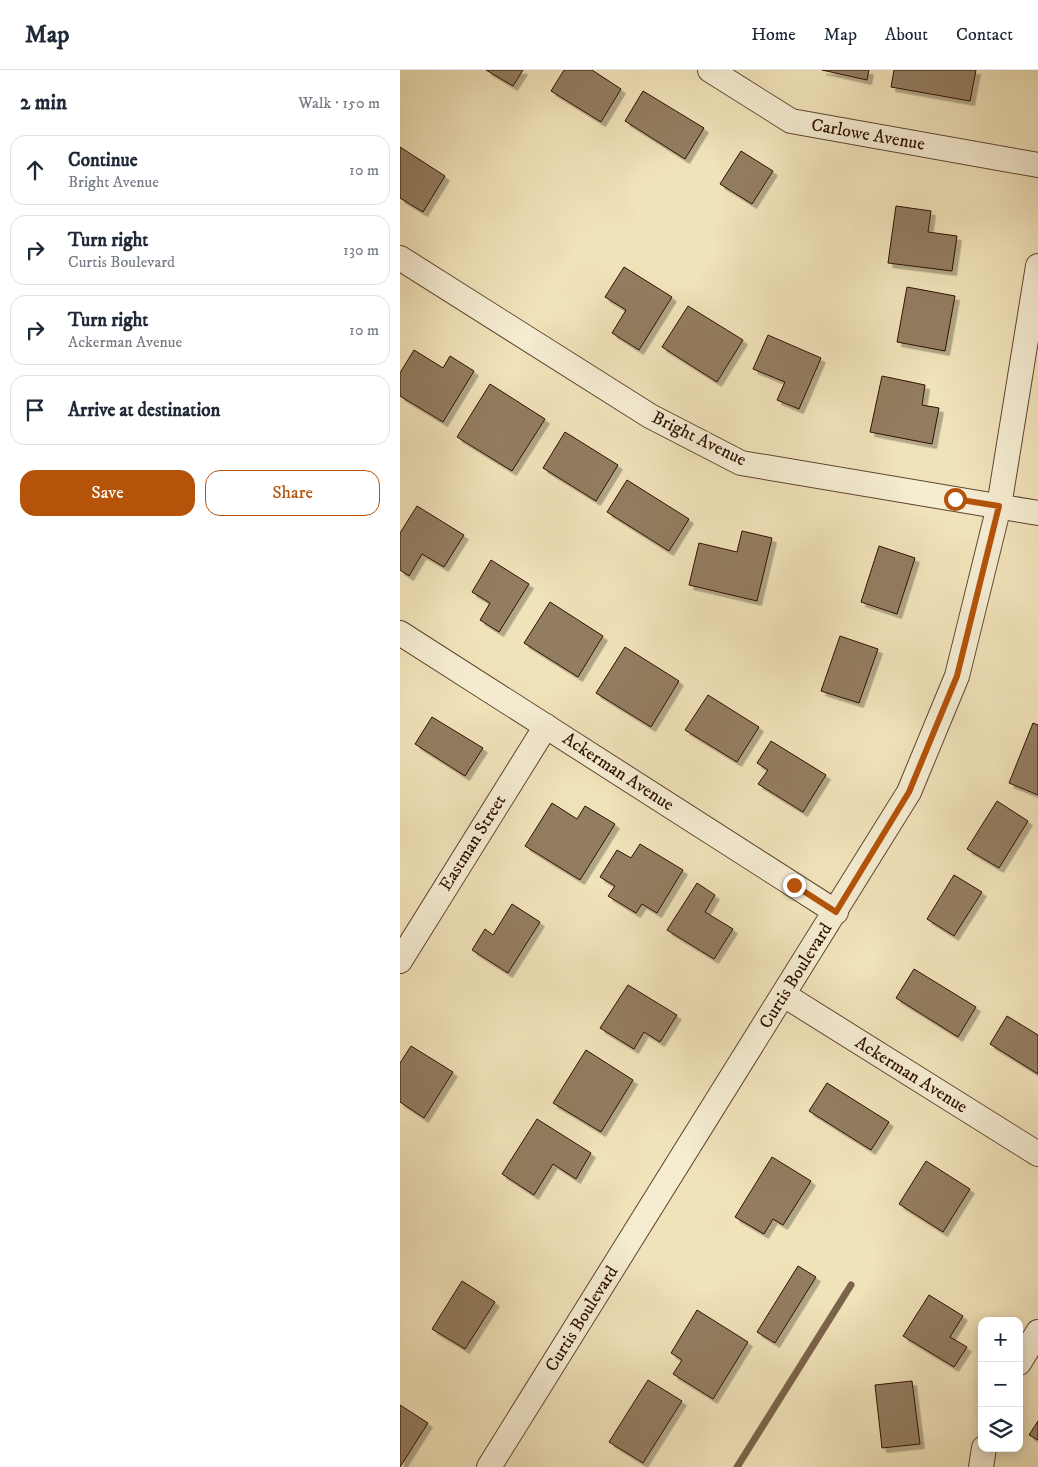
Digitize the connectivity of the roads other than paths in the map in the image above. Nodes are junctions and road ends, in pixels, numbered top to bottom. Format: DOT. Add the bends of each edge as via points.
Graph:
graph roads {
  1 [pos="710,70"];
  2 [pos="1038,166"];
  3 [pos="400,258"];
  4 [pos="1038,266"];
  5 [pos="999,506"];
  6 [pos="1038,513"];
  7 [pos="400,633"];
  8 [pos="546,726"];
  9 [pos="836,912"];
  10 [pos="400,961"];
  11 [pos="784,995"];
  12 [pos="1038,1154"];
  13 [pos="1038,1332"];
  14 [pos="1020,1362"];
  15 [pos="983,1452"];
  16 [pos="490,1467"];
  17 [pos="981,1467"];
  1 -- 2 [label="street, Carlowe Avenue" via="791,121"];
  3 -- 5 [label="street, Bright Avenue" via="650,416 741,463"];
  4 -- 5 [label="street, Curtis Boulevard"];
  5 -- 6 [label="street, Bright Avenue"];
  5 -- 9 [label="street, Curtis Boulevard" via="957,676 909,792"];
  7 -- 8 [label="street, Ackerman Avenue"];
  8 -- 9 [label="street, Ackerman Avenue"];
  8 -- 10 [label="street, Eastman Street"];
  9 -- 11 [label="street, Curtis Boulevard"];
  11 -- 12 [label="street, Ackerman Avenue"];
  11 -- 16 [label="street, Curtis Boulevard"];
  13 -- 14 [label="street"];
  15 -- 17 [label="street"];
}
